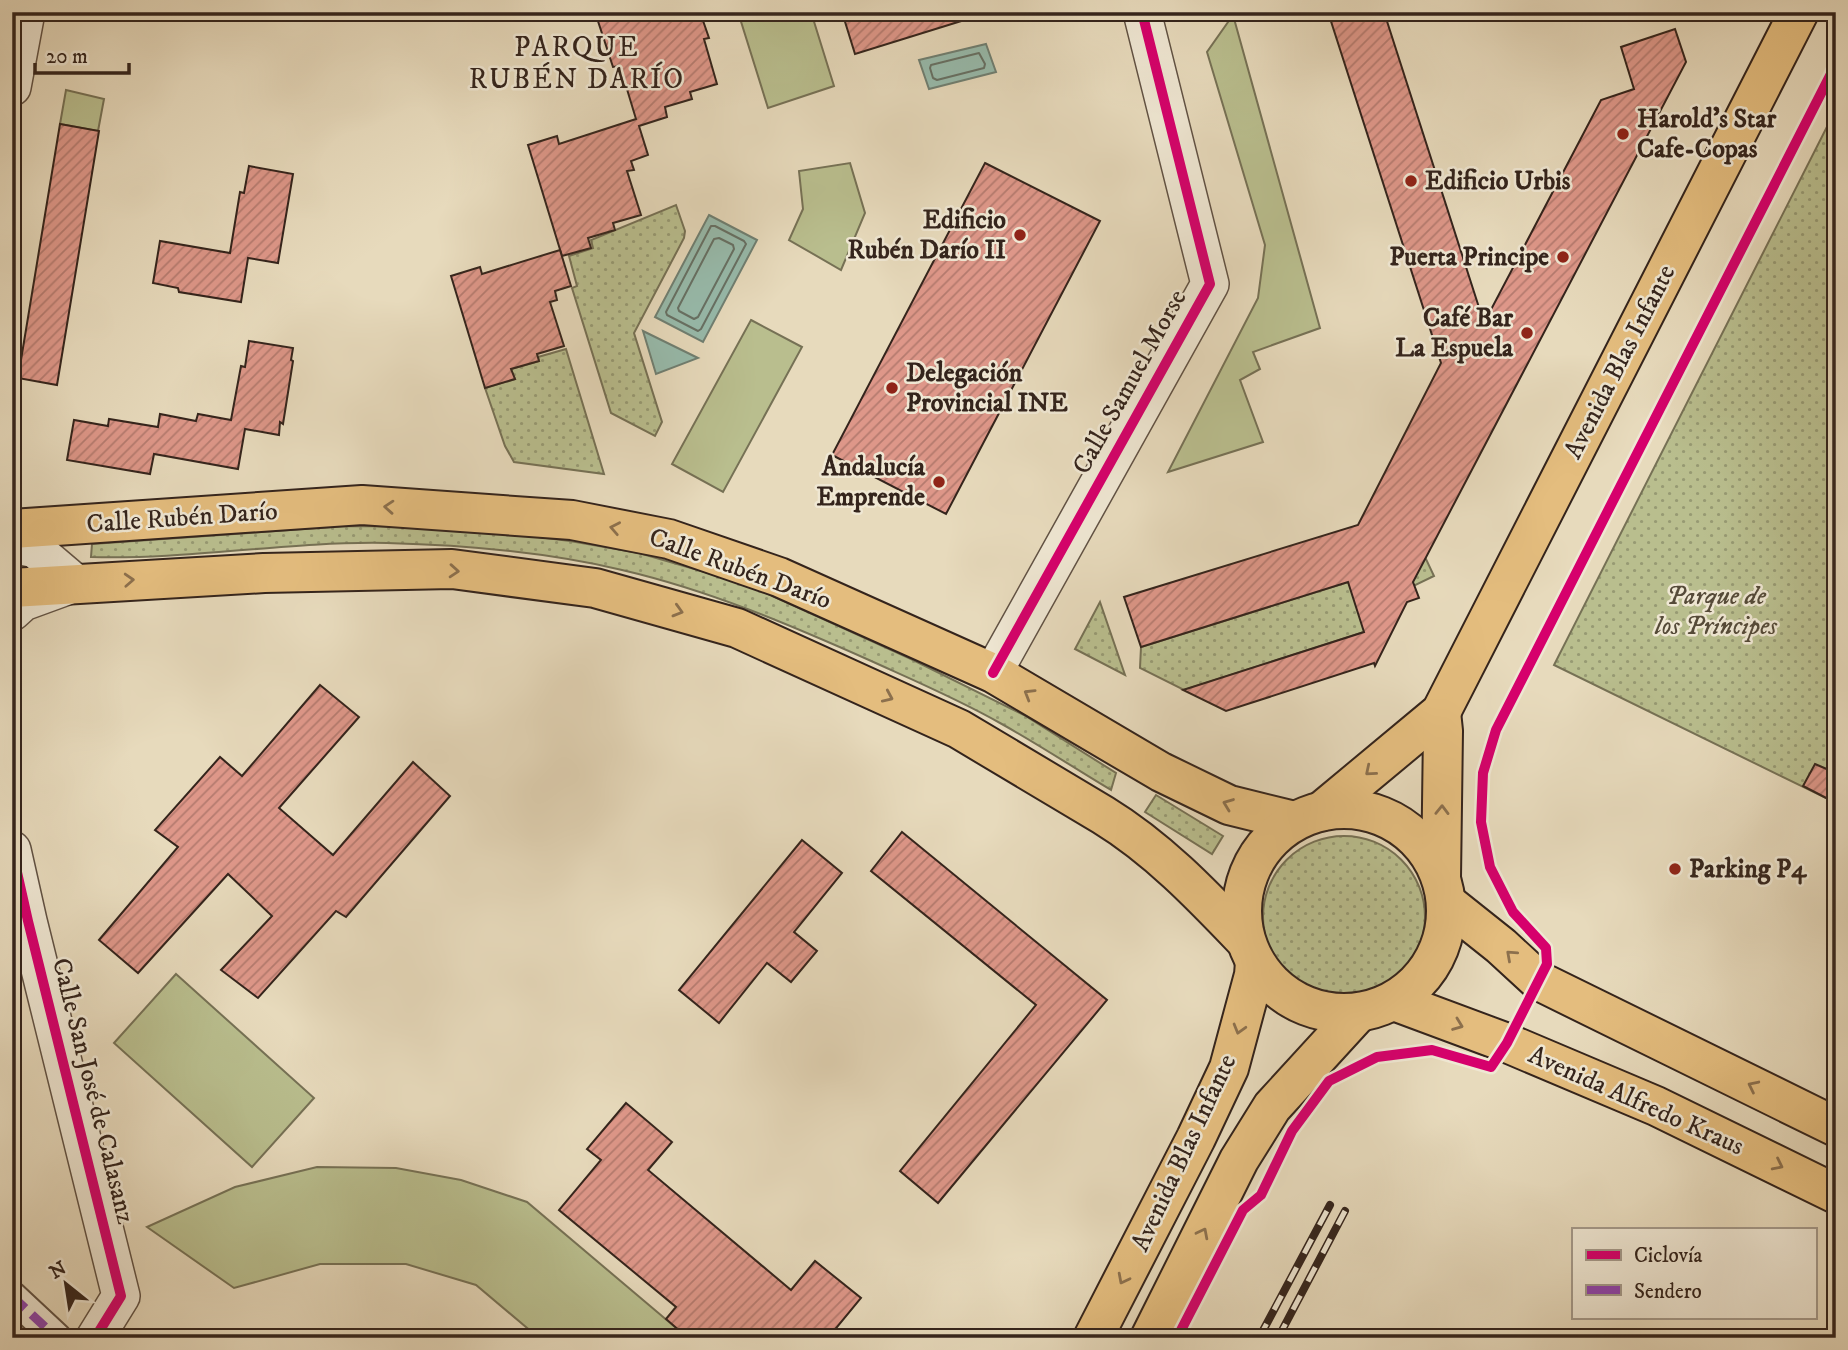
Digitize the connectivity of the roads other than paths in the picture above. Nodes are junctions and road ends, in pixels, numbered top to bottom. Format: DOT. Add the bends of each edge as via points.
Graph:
graph roads {
  1 [pos="26,12"];
  2 [pos="1142,12"];
  3 [pos="1799,12"];
  4 [pos="12,87"];
  5 [pos="12,529"];
  6 [pos="12,544"];
  7 [pos="75,583"];
  8 [pos="12,588"];
  9 [pos="12,612"];
  10 [pos="993,673"];
  11 [pos="1441,712"];
  12 [pos="1308,816"];
  13 [pos="12,850"];
  14 [pos="1444,891"];
  15 [pos="20,922"];
  16 [pos="1250,951"];
  17 [pos="1394,1001"];
  18 [pos="1358,1013"];
  19 [pos="1836,1127"];
  20 [pos="1836,1194"];
  21 [pos="12,1296"];
  22 [pos="57,1338"];
  23 [pos="95,1338"];
  24 [pos="1093,1338"];
  25 [pos="1150,1338"];
  1 -- 4 [label="street"];
  2 -- 10 [label="street, Calle Samuel Morse" via="1210,284"];
  3 -- 11 [label="main road, Avenida Blas Infante"];
  10 -- 5 [label="main road, Calle Rubén Darío, one-way" via="779,577 669,539 572,520 362,505"];
  6 -- 7 [label="street" via="35,549"];
  7 -- 8 [label="main road"];
  7 -- 9 [label="street" via="23,602"];
  7 -- 16 [label="main road, one-way" via="452,569 595,588 737,628 960,729 1104,815 1185,879"];
  12 -- 10 [label="main road, Calle Rubén Darío, one-way" via="1229,805 1172,778"];
  11 -- 12 [label="main road, one-way"];
  14 -- 11 [label="main road, one-way"];
  12 -- 14 [label="main road" via="1352,809 1381,816 1407,830 1428,852"];
  12 -- 16 [label="main road" via="1267,843 1249,872 1241,905"];
  13 -- 15 [label="street, Calle San José de Calasanz"];
  14 -- 17 [label="main road" via="1445,932 1435,960 1418,983"];
  19 -- 14 [label="main road, one-way" via="1539,981"];
  15 -- 23 [label="street, Calle San José de Calasanz" via="121,1296"];
  16 -- 18 [label="main road" via="1273,986 1298,1004 1327,1013"];
  16 -- 24 [label="main road, Avenida Blas Infante, one-way" via="1254,975 1229,1068"];
  17 -- 18 [label="main road"];
  17 -- 20 [label="main road, Avenida Alfredo Kraus, one-way" via="1656,1105"];
  25 -- 18 [label="main road, Avenida Blas Infante, one-way" via="1239,1160 1272,1107"];
  21 -- 22 [label="street"];
}
